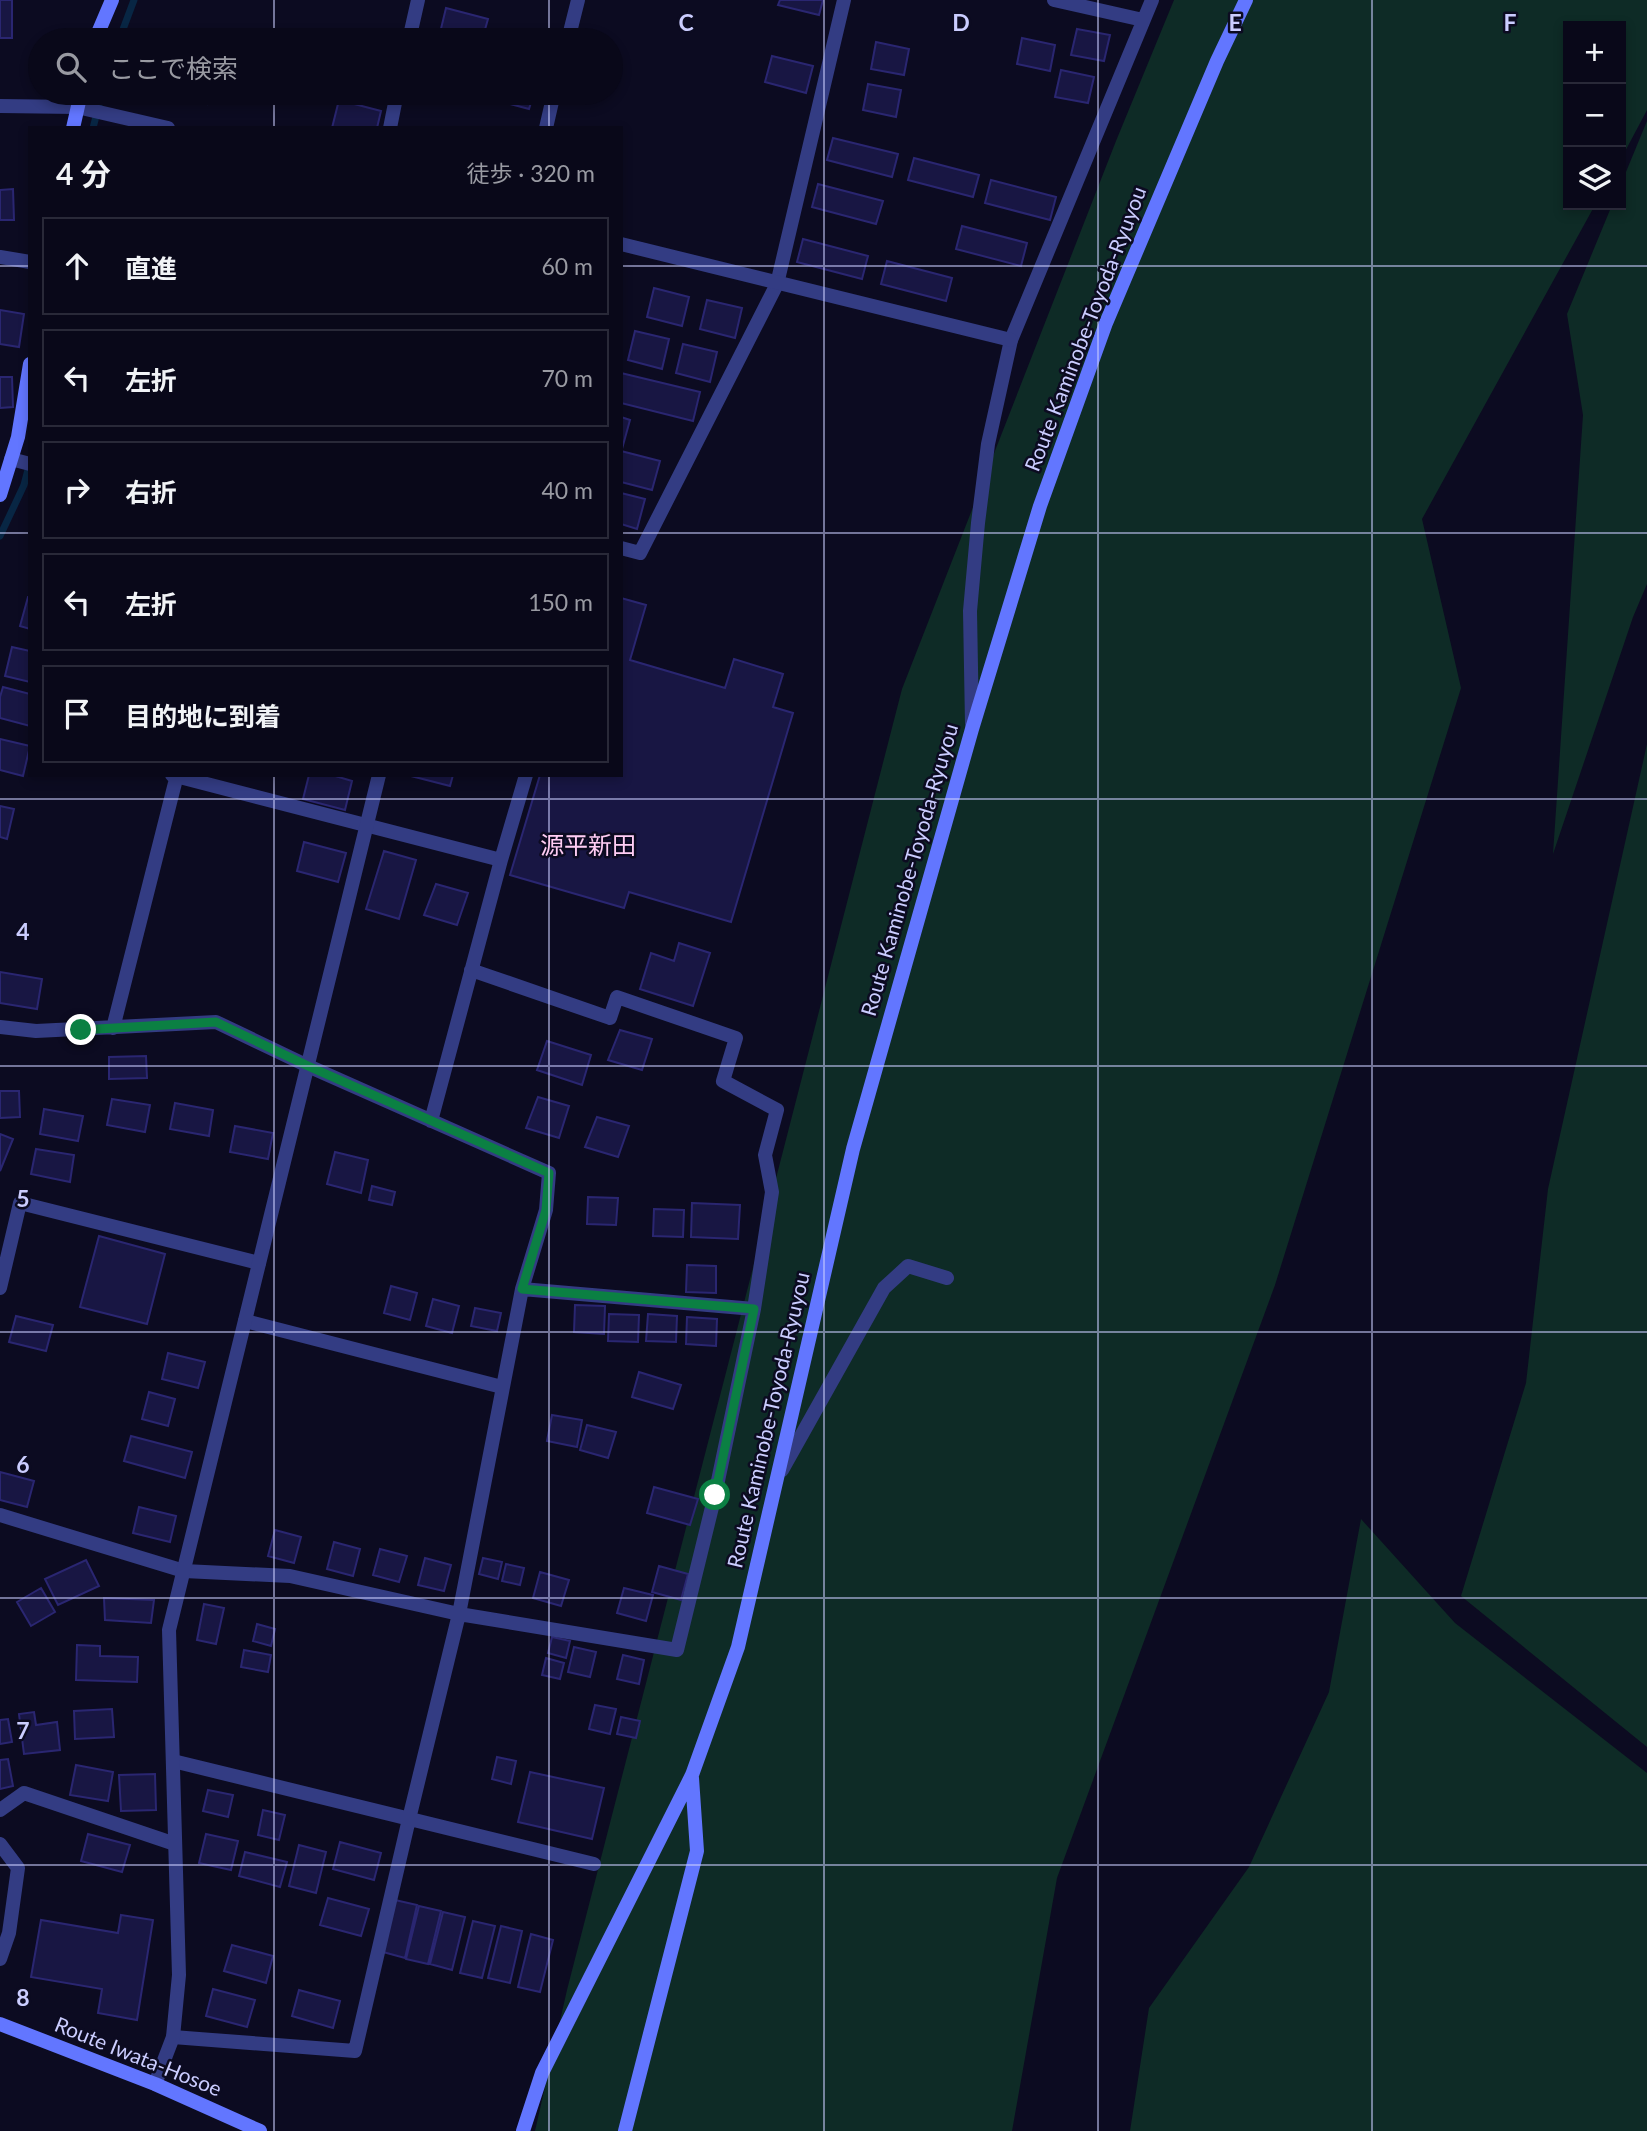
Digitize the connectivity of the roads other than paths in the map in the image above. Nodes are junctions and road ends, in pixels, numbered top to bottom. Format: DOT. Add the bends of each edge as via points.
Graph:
graph roads {
  1 [pos="112,0"];
  2 [pos="418,0"];
  3 [pos="578,0"];
  4 [pos="845,0"];
  5 [pos="1054,0"];
  6 [pos="1152,0"];
  7 [pos="1246,0"];
  8 [pos="1143,20"];
  9 [pos="99,28"];
  10 [pos="412,28"];
  11 [pos="571,28"];
  12 [pos="28,104"];
  13 [pos="78,105"];
  14 [pos="95,105"];
  15 [pos="395,105"];
  16 [pos="551,105"];
  17 [pos="0,106"];
  18 [pos="73,126"];
  19 [pos="162,126"];
  20 [pos="390,126"];
  21 [pos="546,126"];
  22 [pos="623,245"];
  23 [pos="0,257"];
  24 [pos="28,262"];
  25 [pos="777,284"];
  26 [pos="1011,340"];
  27 [pos="28,376"];
  28 [pos="5,459"];
  29 [pos="28,464"];
  30 [pos="0,495"];
  31 [pos="623,549"];
  32 [pos="972,729"];
  33 [pos="175,777"];
  34 [pos="179,777"];
  35 [pos="379,777"];
  36 [pos="525,777"];
  37 [pos="367,825"];
  38 [pos="501,860"];
  39 [pos="471,971"];
  40 [pos="0,1027"];
  41 [pos="113,1028"];
  42 [pos="308,1066"];
  43 [pos="431,1121"];
  44 [pos="259,1263"];
  45 [pos="947,1278"];
  46 [pos="0,1288"];
  47 [pos="522,1289"];
  48 [pos="754,1309"];
  49 [pos="244,1321"];
  50 [pos="502,1387"];
  51 [pos="775,1484"];
  52 [pos="0,1516"];
  53 [pos="184,1571"];
  54 [pos="460,1614"];
  55 [pos="173,1761"];
  56 [pos="692,1776"];
  57 [pos="0,1810"];
  58 [pos="408,1819"];
  59 [pos="0,1844"];
  60 [pos="175,1844"];
  61 [pos="594,1864"];
  62 [pos="0,1959"];
  63 [pos="0,2024"];
  64 [pos="173,2037"];
  65 [pos="155,2084"];
  66 [pos="260,2131"];
  67 [pos="523,2131"];
  68 [pos="625,2131"];
  1 -- 9 [label="main road"];
  2 -- 10 [label="street"];
  3 -- 11 [label="street"];
  4 -- 25 [label="street"];
  5 -- 8 [label="street"];
  6 -- 8 [label="street"];
  7 -- 32 [label="main road, Route Kaminobe-Toyoda-Ryuyou" via="1107,323 1040,506"];
  8 -- 26 [label="street"];
  12 -- 17 [label="street"];
  13 -- 18 [label="main road"];
  14 -- 19 [label="street"];
  15 -- 20 [label="street"];
  16 -- 21 [label="street"];
  22 -- 25 [label="street"];
  23 -- 24 [label="street"];
  25 -- 26 [label="street"];
  25 -- 31 [label="street" via="640,553"];
  26 -- 32 [label="street" via="988,444 978,523 970,611"];
  27 -- 28 [label="main road" via="18,437"];
  28 -- 29 [label="street"];
  28 -- 30 [label="main road"];
  32 -- 51 [label="main road, Route Kaminobe-Toyoda-Ryuyou" via="853,1149"];
  33 -- 41 [label="street"];
  34 -- 37 [label="street"];
  35 -- 37 [label="street"];
  36 -- 38 [label="street"];
  37 -- 38 [label="street"];
  37 -- 42 [label="street"];
  38 -- 39 [label="street"];
  39 -- 43 [label="street"];
  39 -- 48 [label="street" via="610,1018 617,997 737,1038 723,1081 776,1110 765,1155 772,1192"];
  40 -- 41 [label="street" via="36,1031"];
  41 -- 42 [label="street" via="216,1022"];
  42 -- 43 [label="street"];
  42 -- 44 [label="street"];
  43 -- 47 [label="street" via="549,1173 546,1210"];
  44 -- 46 [label="street" via="20,1202"];
  44 -- 49 [label="street"];
  45 -- 51 [label="street" via="908,1266 884,1287"];
  47 -- 48 [label="street"];
  47 -- 50 [label="street"];
  48 -- 54 [label="street" via="677,1650"];
  49 -- 50 [label="street"];
  49 -- 53 [label="street"];
  50 -- 54 [label="street"];
  51 -- 56 [label="main road, Route Kaminobe-Toyoda-Ryuyou" via="738,1647"];
  52 -- 53 [label="street"];
  53 -- 54 [label="street" via="290,1576"];
  53 -- 55 [label="street" via="169,1630"];
  54 -- 58 [label="street"];
  55 -- 58 [label="street"];
  55 -- 60 [label="street"];
  56 -- 67 [label="main road, Route Kaminobe-Toyoda-Ryuyou" via="542,2073"];
  56 -- 68 [label="main road, Route Kaminobe-Toyoda-Ryuyou" via="697,1851"];
  57 -- 60 [label="street" via="24,1793"];
  58 -- 61 [label="street"];
  58 -- 64 [label="street" via="355,2051"];
  59 -- 62 [label="street" via="18,1868 9,1933"];
  60 -- 64 [label="street" via="179,1975"];
  63 -- 65 [label="main road, Route Iwata-Hosoe"];
  64 -- 65 [label="street"];
  65 -- 66 [label="main road, Route Iwata-Hosoe"];
}
